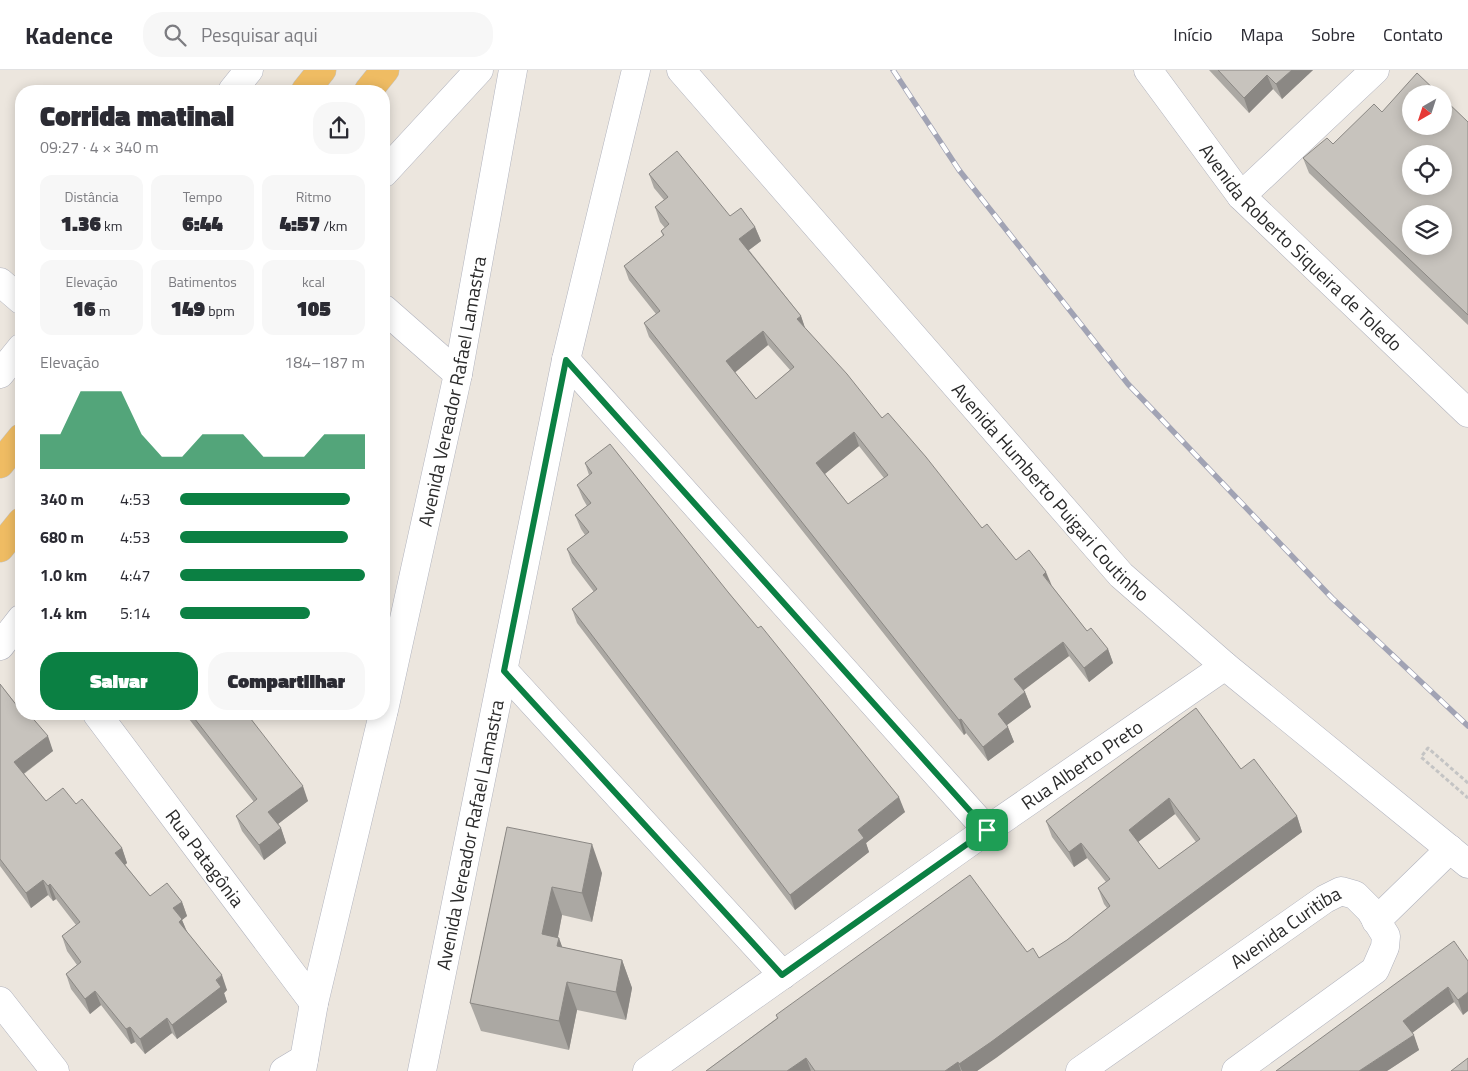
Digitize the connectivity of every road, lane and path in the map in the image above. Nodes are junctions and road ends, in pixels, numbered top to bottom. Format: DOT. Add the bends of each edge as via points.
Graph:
graph roads {
  1 [pos="249,70"];
  2 [pos="322,70"];
  3 [pos="385,70"];
  4 [pos="479,70"];
  5 [pos="513,70"];
  6 [pos="636,70"];
  7 [pos="681,70"];
  8 [pos="1148,70"];
  9 [pos="1375,70"];
  10 [pos="237,85"];
  11 [pos="310,85"];
  12 [pos="373,85"];
  13 [pos="390,166"];
  14 [pos="1241,196"];
  15 [pos="0,282"];
  16 [pos="15,295"];
  17 [pos="390,314"];
  18 [pos="15,355"];
  19 [pos="566,360"];
  20 [pos="0,374"];
  21 [pos="458,374"];
  22 [pos="1468,414"];
  23 [pos="15,445"];
  24 [pos="0,464"];
  25 [pos="15,529"];
  26 [pos="0,548"];
  27 [pos="15,627"];
  28 [pos="0,646"];
  29 [pos="390,662"];
  30 [pos="1225,666"];
  31 [pos="504,671"];
  32 [pos="102,720"];
  33 [pos="382,720"];
  34 [pos="1468,783"];
  35 [pos="1468,798"];
  36 [pos="987,830"];
  37 [pos="1459,857"];
  38 [pos="1376,921"];
  39 [pos="782,975"];
  40 [pos="0,1001"];
  41 [pos="314,1003"];
  42 [pos="297,1067"];
  43 [pos="55,1071"];
  44 [pos="422,1071"];
  45 [pos="647,1071"];
  46 [pos="1080,1071"];
  47 [pos="1236,1071"];
  1 -- 10 [label="street"];
  2 -- 11 [label="highway"];
  3 -- 12 [label="highway"];
  4 -- 13 [label="street"];
  5 -- 21 [label="street, Avenida Vereador Rafael Lamastra"];
  6 -- 19 [label="street, Avenida Vereador Rafael Lamastra"];
  7 -- 30 [label="street, Avenida Humberto Puigari Coutinho" via="1121,575"];
  8 -- 14 [label="street, Avenida Roberto Siqueira de Toledo"];
  9 -- 14 [label="street"];
  14 -- 22 [label="street, Avenida Roberto Siqueira de Toledo"];
  15 -- 16 [label="street"];
  17 -- 21 [label="street"];
  18 -- 20 [label="street"];
  19 -- 31 [label="street, Avenida Vereador Rafael Lamastra"];
  19 -- 36 [label="street"];
  21 -- 29 [label="street, Avenida Vereador Rafael Lamastra"];
  23 -- 24 [label="highway"];
  25 -- 26 [label="highway"];
  27 -- 28 [label="street"];
  30 -- 36 [label="street, Rua Alberto Preto"];
  30 -- 37 [label="street, Avenida Humberto Puigari Coutinho"];
  31 -- 39 [label="street"];
  31 -- 44 [label="street, Avenida Vereador Rafael Lamastra"];
  32 -- 41 [label="street, Rua Patagônia"];
  33 -- 41 [label="street"];
  34 -- 35 [label="path" via="1428,748 1421,756"];
  36 -- 39 [label="street, Rua Alberto Preto"];
  37 -- 38 [label="street"];
  38 -- 46 [label="street, Avenida Curitiba" via="1355,895 1341,891"];
  38 -- 47 [label="street, Avenida Curitiba" via="1386,936 1375,970"];
  39 -- 45 [label="street, Rua Alberto Preto"];
  40 -- 43 [label="street"];
  41 -- 42 [label="street"];
}
